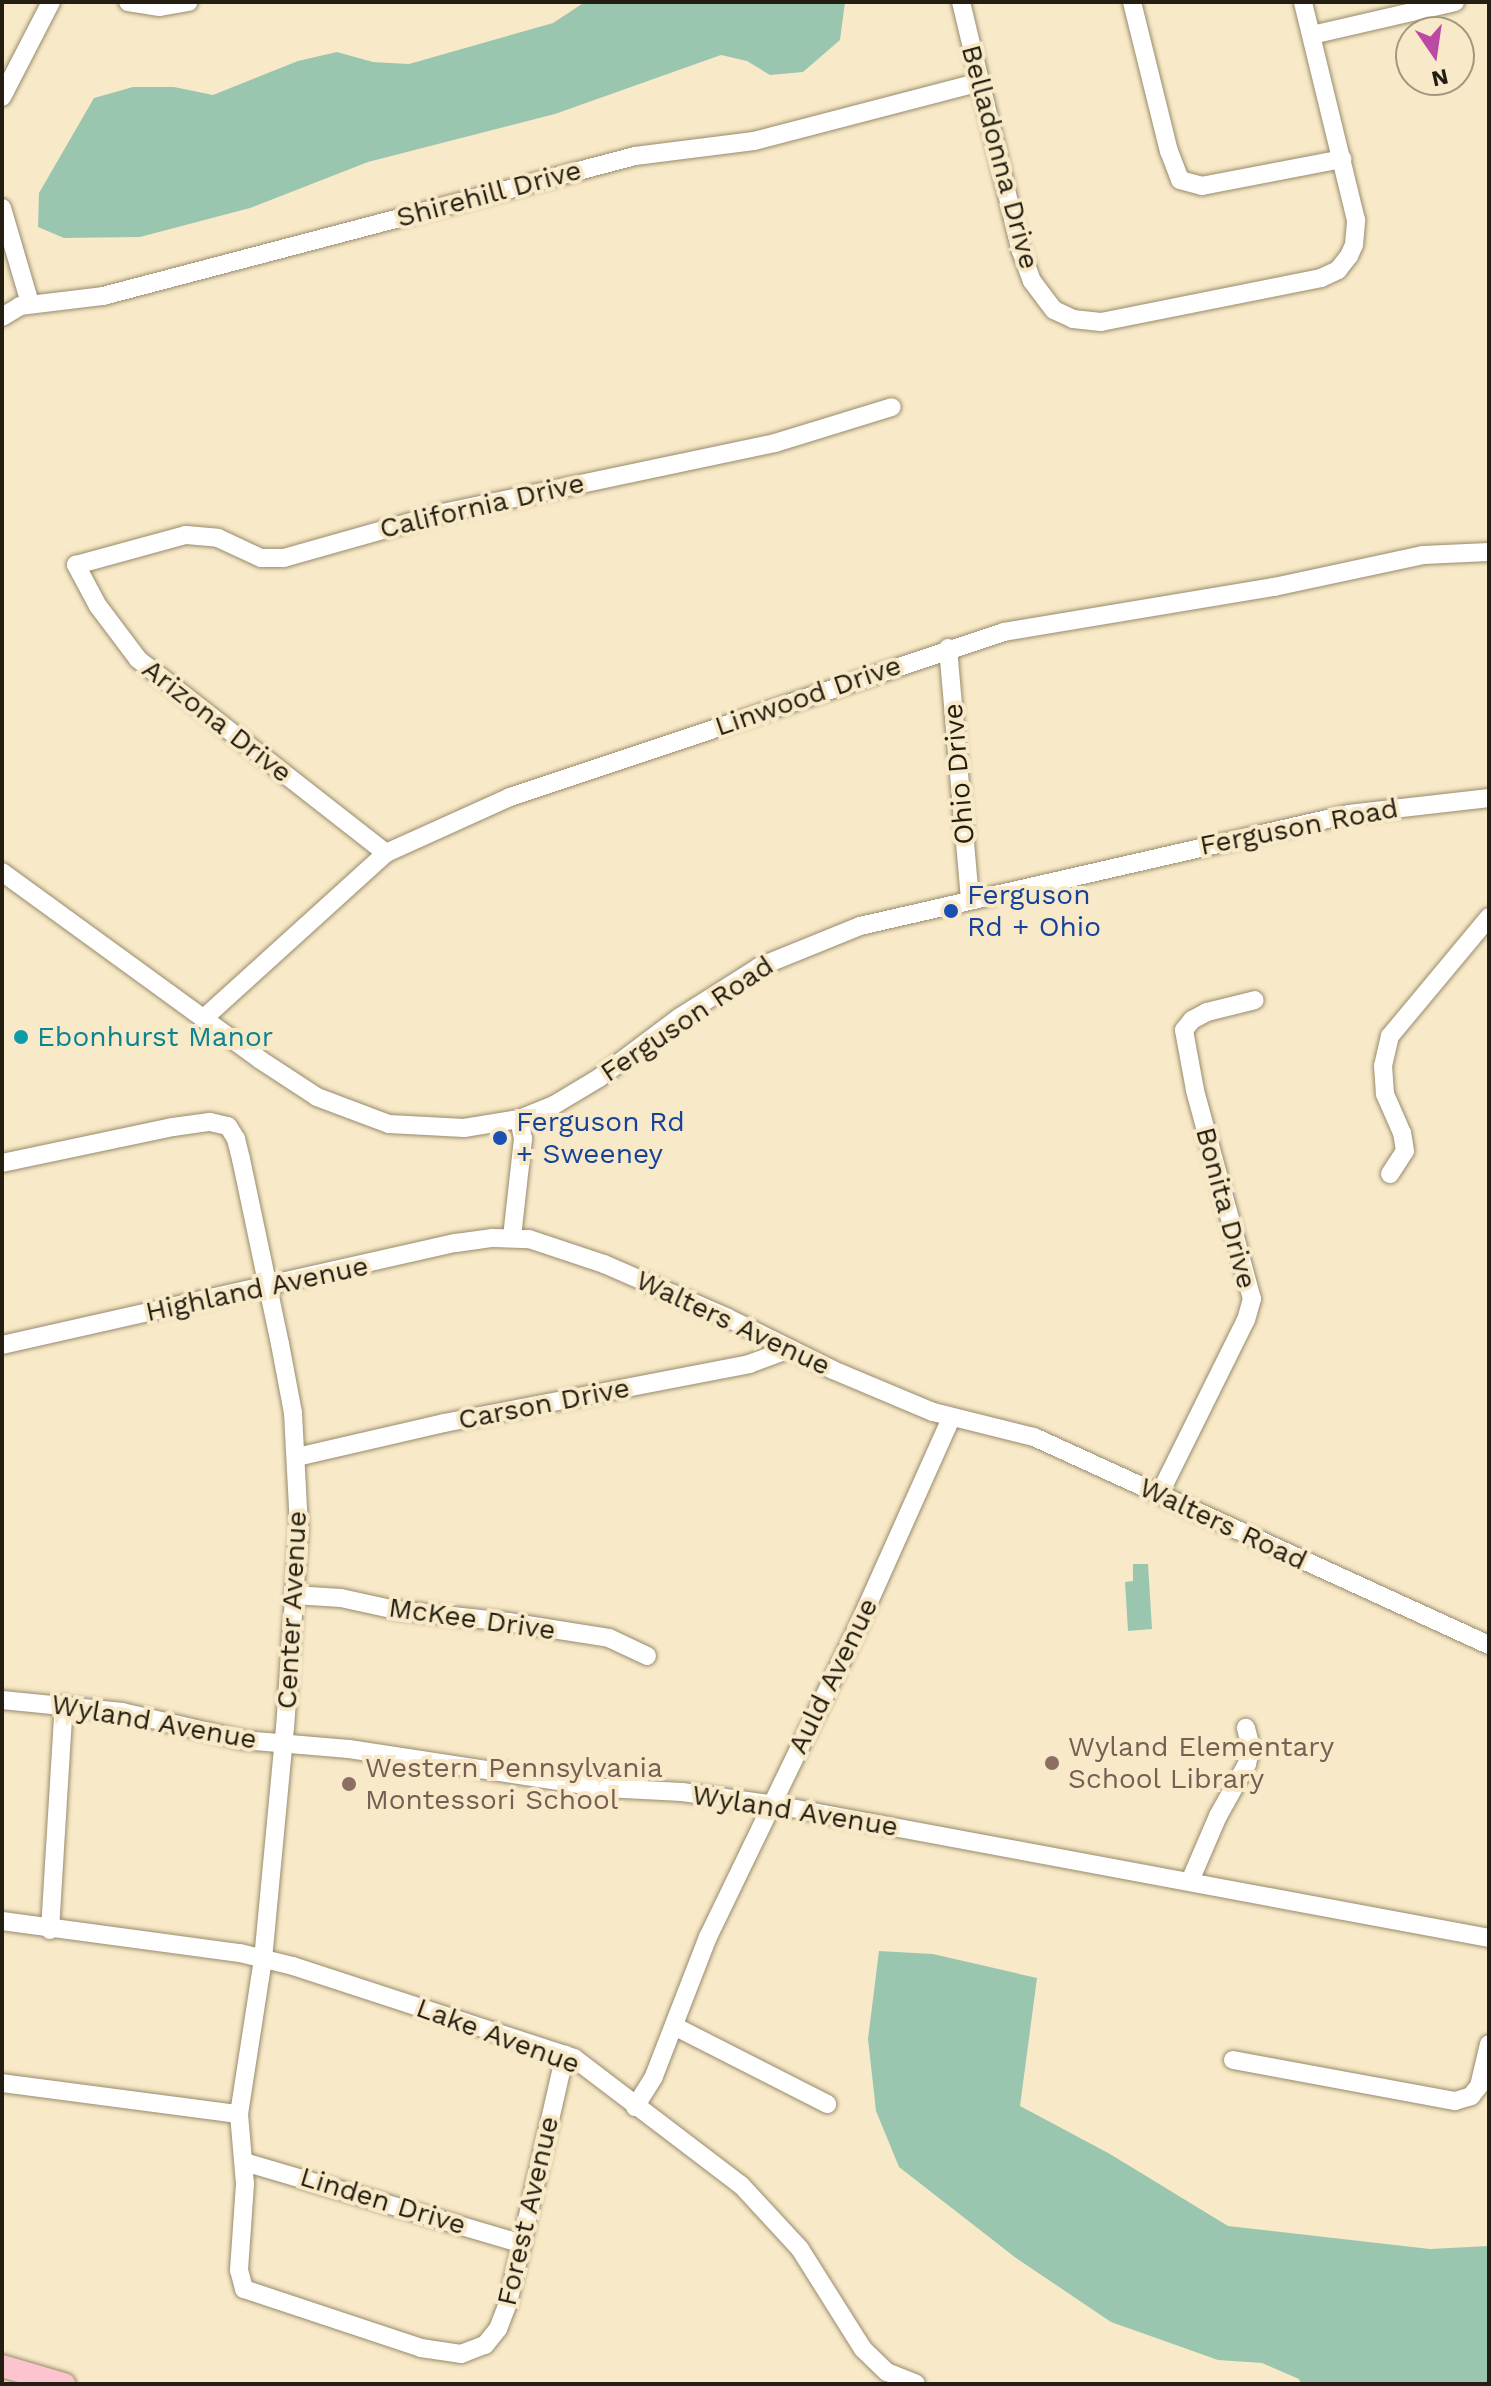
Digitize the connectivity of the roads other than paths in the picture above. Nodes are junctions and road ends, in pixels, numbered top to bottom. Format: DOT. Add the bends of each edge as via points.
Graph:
graph roads {
  1 [pos="51,2"];
  2 [pos="128,2"];
  3 [pos="189,2"];
  4 [pos="961,2"];
  5 [pos="1132,2"];
  6 [pos="1303,2"];
  7 [pos="1455,2"];
  8 [pos="1312,35"];
  9 [pos="980,82"];
  10 [pos="2,97"];
  11 [pos="1342,159"];
  12 [pos="2,208"];
  13 [pos="30,303"];
  14 [pos="2,317"];
  15 [pos="892,407"];
  16 [pos="1489,552"];
  17 [pos="76,565"];
  18 [pos="948,648"];
  19 [pos="1489,798"];
  20 [pos="386,853"];
  21 [pos="2,872"];
  22 [pos="970,899"];
  23 [pos="1489,917"];
  24 [pos="1255,1000"];
  25 [pos="203,1019"];
  26 [pos="519,1119"];
  27 [pos="2,1163"];
  28 [pos="1390,1174"];
  29 [pos="512,1237"];
  30 [pos="266,1286"];
  31 [pos="2,1345"];
  32 [pos="790,1349"];
  33 [pos="951,1418"];
  34 [pos="297,1457"];
  35 [pos="1159,1495"];
  36 [pos="294,1595"];
  37 [pos="1489,1645"];
  38 [pos="647,1656"];
  39 [pos="2,1700"];
  40 [pos="64,1704"];
  41 [pos="1246,1728"];
  42 [pos="284,1744"];
  43 [pos="770,1804"];
  44 [pos="1190,1881"];
  45 [pos="2,1921"];
  46 [pos="50,1930"];
  47 [pos="1489,1938"];
  48 [pos="263,1959"];
  49 [pos="674,2026"];
  50 [pos="1489,2044"];
  51 [pos="565,2054"];
  52 [pos="1233,2060"];
  53 [pos="2,2083"];
  54 [pos="827,2104"];
  55 [pos="635,2107"];
  56 [pos="239,2114"];
  57 [pos="244,2162"];
  58 [pos="522,2244"];
  59 [pos="469,2354"];
  60 [pos="2,2366"];
  61 [pos="64,2384"];
  62 [pos="916,2384"];
  1 -- 10 [label="street"];
  2 -- 3 [label="street" via="160,7"];
  4 -- 9 [label="street, Belladonna Drive"];
  5 -- 11 [label="street" via="1180,180 1191,186 1210,185"];
  6 -- 8 [label="street, Belladonna Drive"];
  7 -- 8 [label="street"];
  8 -- 11 [label="street, Belladonna Drive"];
  9 -- 11 [label="street, Belladonna Drive" via="1028,271 1048,305 1073,319 1119,320 1330,274 1344,263 1356,238"];
  9 -- 13 [label="street, Shirehill Drive" via="754,141 635,156 103,296"];
  12 -- 13 [label="street"];
  13 -- 14 [label="street, Shirehill Drive"];
  15 -- 17 [label="street, California Drive" via="775,443 414,520 284,558 261,558 218,538 186,535"];
  16 -- 18 [label="street, Linwood Drive" via="1393,560 1274,587 1033,626"];
  17 -- 20 [label="street, Arizona Drive" via="98,606 138,659"];
  18 -- 20 [label="street, Linwood Drive" via="510,797"];
  18 -- 22 [label="street, Ohio Drive"];
  19 -- 22 [label="street, Ferguson Road" via="1349,814"];
  20 -- 25 [label="street, Linwood Drive"];
  21 -- 25 [label="street, Ferguson Road"];
  22 -- 26 [label="street, Ferguson Road" via="846,931 759,967 599,1078"];
  23 -- 28 [label="street" via="1390,1036 1383,1066 1385,1094 1405,1151"];
  24 -- 35 [label="street, Bonita Drive" via="1207,1012 1184,1030 1198,1104 1252,1299"];
  25 -- 26 [label="street, Ferguson Road" via="292,1082 365,1118 439,1130"];
  26 -- 29 [label="street" via="523,1139"];
  27 -- 30 [label="street, Center Avenue" via="173,1127 210,1122 228,1126 241,1159"];
  29 -- 30 [label="street, Highland Avenue" via="456,1243"];
  29 -- 32 [label="street, Walters Avenue" via="579,1254"];
  30 -- 31 [label="street, Highland Avenue"];
  30 -- 34 [label="street, Center Avenue" via="289,1387"];
  32 -- 33 [label="street, Walters Avenue"];
  32 -- 34 [label="street, Carson Drive" via="749,1364"];
  33 -- 35 [label="street, Walters Road" via="1034,1437"];
  33 -- 43 [label="street, Auld Avenue" via="859,1624"];
  34 -- 36 [label="street, Center Avenue"];
  35 -- 37 [label="street, Walters Road"];
  36 -- 38 [label="street, McKee Drive" via="609,1638"];
  36 -- 42 [label="street, Center Avenue"];
  39 -- 40 [label="street, Wyland Avenue"];
  40 -- 42 [label="street, Wyland Avenue"];
  40 -- 46 [label="street"];
  41 -- 44 [label="street" via="1251,1747 1247,1764"];
  42 -- 43 [label="street, Wyland Avenue" via="605,1788"];
  42 -- 48 [label="street, Center Avenue"];
  43 -- 44 [label="street, Wyland Avenue"];
  43 -- 49 [label="street, Auld Avenue" via="708,1937"];
  44 -- 47 [label="street, Wyland Avenue"];
  45 -- 46 [label="street, Lake Avenue"];
  46 -- 48 [label="street, Lake Avenue"];
  48 -- 51 [label="street, Lake Avenue"];
  48 -- 56 [label="street, Center Avenue"];
  49 -- 54 [label="street"];
  49 -- 55 [label="street, Auld Avenue" via="649,2088"];
  50 -- 52 [label="street" via="1479,2086 1471,2096 1455,2101"];
  51 -- 55 [label="street, Lake Avenue"];
  51 -- 58 [label="street, Forest Avenue"];
  53 -- 56 [label="street"];
  55 -- 62 [label="street, Lake Avenue" via="741,2185 800,2249 863,2349 887,2372"];
  56 -- 57 [label="street, Center Avenue"];
  57 -- 58 [label="street, Linden Drive"];
  57 -- 59 [label="street, Center Avenue" via="239,2259 244,2289 409,2345"];
  58 -- 59 [label="street, Forest Avenue" via="502,2320 485,2345"];
  60 -- 61 [label="main road"];
}
